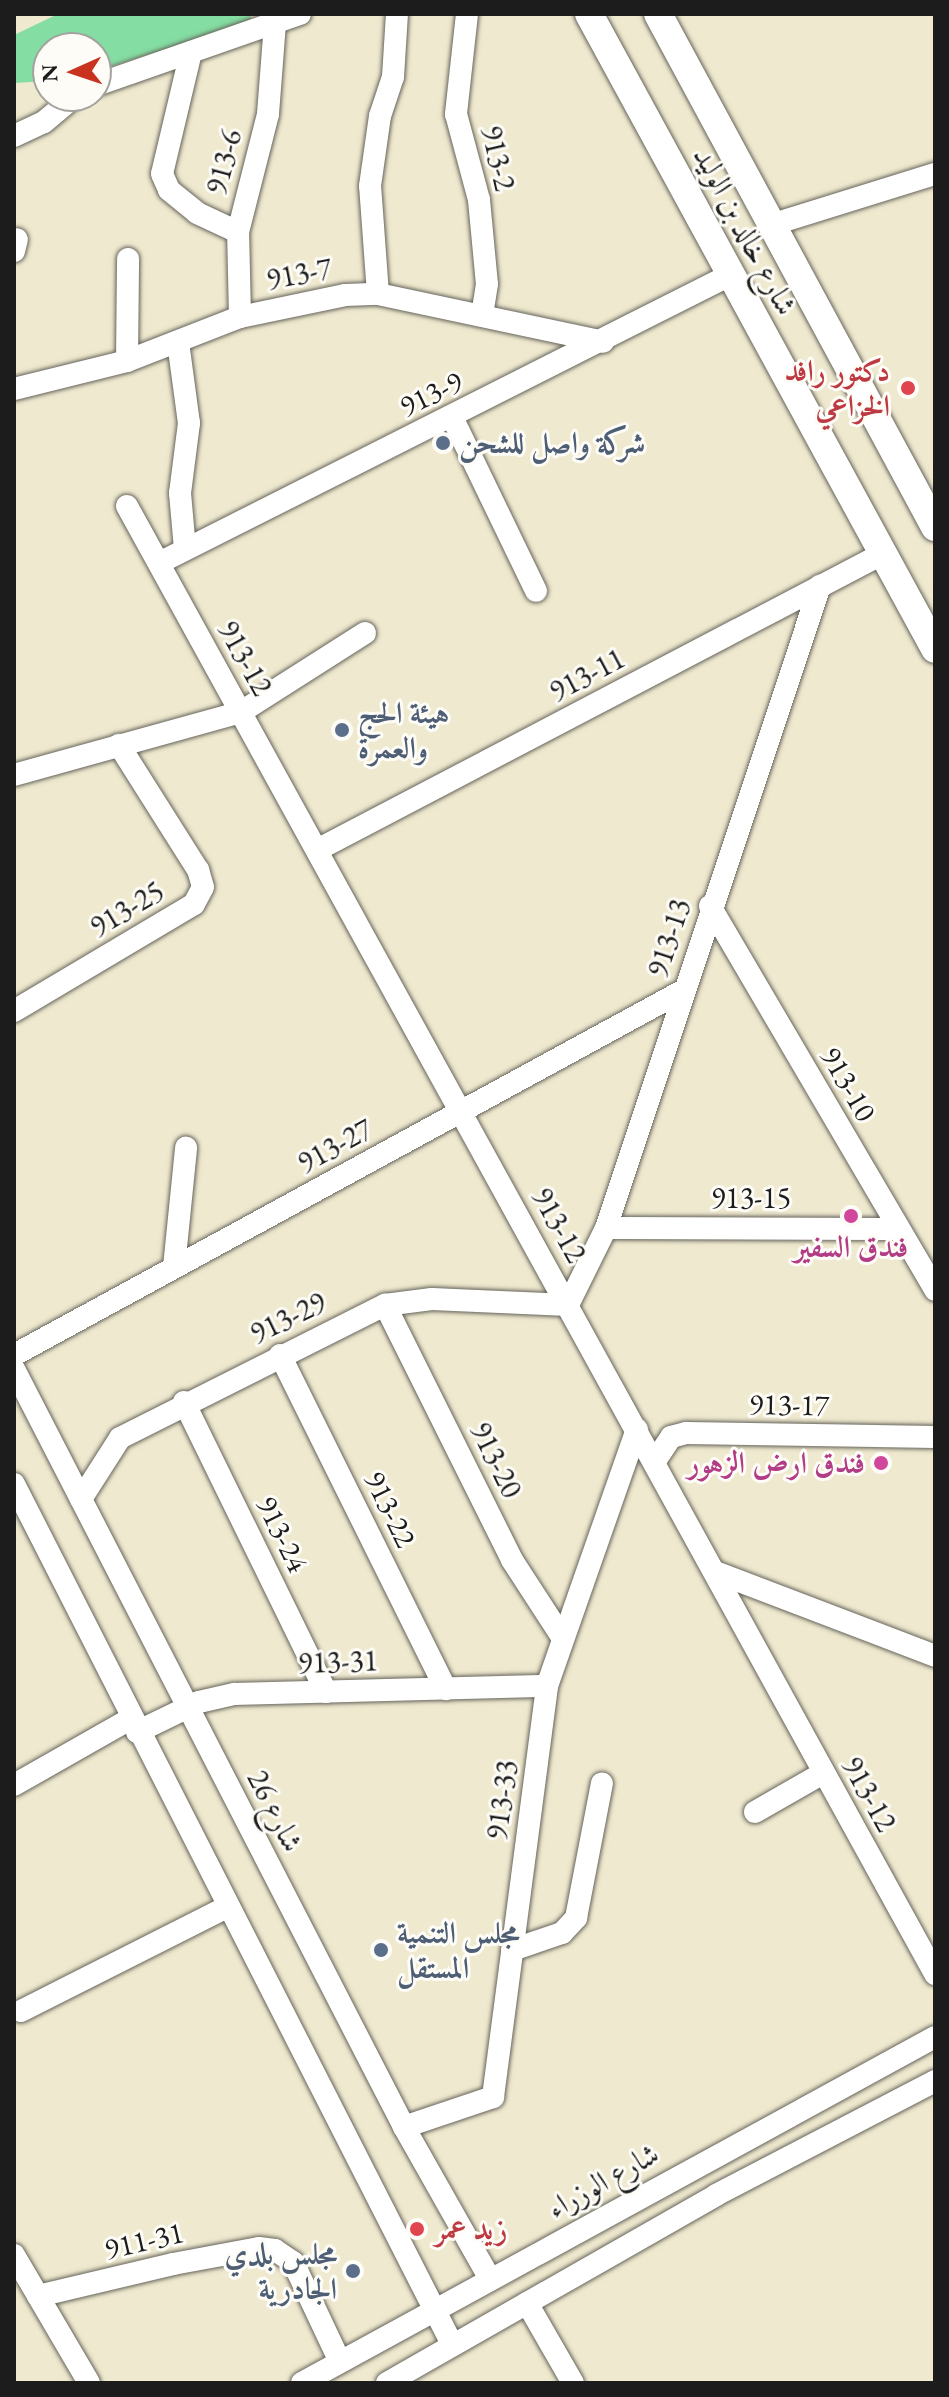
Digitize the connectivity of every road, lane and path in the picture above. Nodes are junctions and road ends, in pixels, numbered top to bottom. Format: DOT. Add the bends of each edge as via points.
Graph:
graph roads {
  1 [pos="300,14"];
  2 [pos="397,14"];
  3 [pos="467,14"];
  4 [pos="589,14"];
  5 [pos="658,14"];
  6 [pos="275,23"];
  7 [pos="191,52"];
  8 [pos="112,79"];
  9 [pos="56,112"];
  10 [pos="14,136"];
  11 [pos="935,174"];
  12 [pos="774,224"];
  13 [pos="238,232"];
  14 [pos="128,259"];
  15 [pos="728,276"];
  16 [pos="378,294"];
  17 [pos="482,316"];
  18 [pos="240,317"];
  19 [pos="178,342"];
  20 [pos="603,342"];
  21 [pos="127,361"];
  22 [pos="14,389"];
  23 [pos="452,417"];
  24 [pos="127,506"];
  25 [pos="935,527"];
  26 [pos="185,549"];
  27 [pos="884,553"];
  28 [pos="159,563"];
  29 [pos="820,586"];
  30 [pos="536,591"];
  31 [pos="365,633"];
  32 [pos="935,649"];
  33 [pos="241,712"];
  34 [pos="119,745"];
  35 [pos="15,773"];
  36 [pos="317,850"];
  37 [pos="710,906"];
  38 [pos="684,990"];
  39 [pos="14,1011"];
  40 [pos="461,1111"];
  41 [pos="186,1148"];
  42 [pos="606,1228"];
  43 [pos="897,1229"];
  44 [pos="174,1267"];
  45 [pos="935,1290"];
  46 [pos="385,1305"];
  47 [pos="568,1305"];
  48 [pos="14,1355"];
  49 [pos="280,1355"];
  50 [pos="14,1369"];
  51 [pos="184,1402"];
  52 [pos="637,1429"];
  53 [pos="935,1437"];
  54 [pos="655,1461"];
  55 [pos="14,1484"];
  56 [pos="81,1499"];
  57 [pos="718,1573"];
  58 [pos="562,1637"];
  59 [pos="935,1656"];
  60 [pos="547,1686"];
  61 [pos="446,1689"];
  62 [pos="326,1692"];
  63 [pos="188,1707"];
  64 [pos="134,1725"];
  65 [pos="823,1773"];
  66 [pos="602,1783"];
  67 [pos="14,1785"];
  68 [pos="755,1812"];
  69 [pos="227,1907"];
  70 [pos="512,1950"];
  71 [pos="935,1974"];
  72 [pos="21,2011"];
  73 [pos="935,2037"];
  74 [pos="935,2081"];
  75 [pos="404,2127"];
  76 [pos="703,2161"];
  77 [pos="716,2195"];
  78 [pos="14,2255"];
  79 [pos="489,2277"];
  80 [pos="38,2296"];
  81 [pos="527,2303"];
  82 [pos="435,2307"];
  83 [pos="452,2344"];
  84 [pos="340,2362"];
  85 [pos="89,2383"];
  86 [pos="302,2383"];
  87 [pos="387,2383"];
  88 [pos="573,2383"];
  1 -- 6 [label="street"];
  2 -- 16 [label="street" via="393,77 380,116 370,186"];
  3 -- 17 [label="street, 913-2" via="456,114 479,200 487,284"];
  4 -- 15 [label="main road, شارع خالد بن الوليد"];
  5 -- 12 [label="main road, شارع خالد بن الوليد"];
  6 -- 7 [label="street"];
  6 -- 13 [label="street, 913-6" via="268,114"];
  7 -- 8 [label="street"];
  7 -- 13 [label="street" via="162,174 169,190 197,213"];
  9 -- 10 [label="street"];
  11 -- 12 [label="street"];
  12 -- 25 [label="main road, شارع خالد بن الوليد"];
  13 -- 18 [label="street, 913-6"];
  14 -- 21 [label="street"];
  15 -- 20 [label="street, 913-9"];
  15 -- 27 [label="main road, شارع خالد بن الوليد"];
  16 -- 17 [label="street, 913-7"];
  16 -- 18 [label="street, 913-7" via="345,295"];
  17 -- 20 [label="street, 913-7"];
  18 -- 19 [label="street, 913-7"];
  19 -- 21 [label="street, 913-7"];
  19 -- 26 [label="street" via="189,423 180,493"];
  20 -- 23 [label="street, 913-9"];
  21 -- 22 [label="street, 913-7"];
  23 -- 26 [label="street, 913-9"];
  23 -- 30 [label="street"];
  24 -- 28 [label="street, 913-12"];
  26 -- 28 [label="street, 913-9"];
  27 -- 29 [label="street, 913-11"];
  27 -- 32 [label="main road, شارع خالد بن الوليد"];
  28 -- 33 [label="street, 913-12"];
  29 -- 36 [label="street, 913-11"];
  29 -- 37 [label="street, 913-13"];
  31 -- 33 [label="street"];
  33 -- 34 [label="street"];
  33 -- 36 [label="street, 913-12"];
  34 -- 35 [label="street"];
  34 -- 39 [label="street, 913-25" via="198,870 203,887 194,904"];
  36 -- 40 [label="street, 913-12"];
  37 -- 38 [label="street, 913-13"];
  37 -- 43 [label="street, 913-10"];
  38 -- 40 [label="street, 913-27"];
  38 -- 42 [label="street, 913-13"];
  40 -- 44 [label="street, 913-27"];
  40 -- 47 [label="street, 913-12"];
  41 -- 44 [label="street"];
  42 -- 43 [label="street, 913-15"];
  42 -- 47 [label="street, 913-13"];
  43 -- 45 [label="street, 913-10"];
  44 -- 48 [label="street, 913-27"];
  46 -- 47 [label="street, 913-29" via="432,1299"];
  46 -- 49 [label="street, 913-29"];
  46 -- 58 [label="street, 913-20" via="512,1560"];
  47 -- 52 [label="street, 913-12"];
  49 -- 51 [label="street, 913-29"];
  49 -- 61 [label="street, 913-22"];
  50 -- 56 [label="street, شارع 26"];
  51 -- 56 [label="street, 913-29" via="120,1438"];
  51 -- 62 [label="street, 913-24"];
  52 -- 54 [label="street, 913-12"];
  52 -- 58 [label="street, 913-33"];
  53 -- 54 [label="street, 913-17" via="686,1433 671,1437"];
  54 -- 57 [label="street, 913-12"];
  55 -- 64 [label="street"];
  56 -- 63 [label="street, شارع 26"];
  57 -- 59 [label="street"];
  57 -- 65 [label="street, 913-12"];
  58 -- 60 [label="street, 913-33"];
  60 -- 61 [label="street, 913-31"];
  60 -- 70 [label="street, 913-33"];
  61 -- 62 [label="street, 913-31"];
  62 -- 63 [label="street, 913-31" via="235,1694"];
  63 -- 64 [label="street, 913-31"];
  63 -- 75 [label="street, شارع 26"];
  64 -- 67 [label="street, 913-31"];
  64 -- 69 [label="street"];
  65 -- 68 [label="street"];
  65 -- 71 [label="street, 913-12"];
  66 -- 70 [label="street" via="576,1918 562,1933"];
  69 -- 72 [label="street"];
  69 -- 82 [label="street"];
  70 -- 75 [label="street, 913-33" via="493,2097"];
  73 -- 76 [label="street, شارع الوزراء"];
  74 -- 77 [label="street"];
  75 -- 79 [label="street, شارع 26"];
  76 -- 77 [label="street"];
  76 -- 79 [label="street, شارع الوزراء"];
  77 -- 81 [label="street"];
  78 -- 80 [label="street"];
  79 -- 82 [label="street, شارع الوزراء"];
  80 -- 84 [label="street, 911-31" via="173,2264 259,2248 275,2250 293,2262"];
  80 -- 85 [label="street"];
  81 -- 83 [label="street"];
  81 -- 88 [label="street"];
  82 -- 83 [label="street"];
  82 -- 84 [label="street, شارع الوزراء"];
  83 -- 87 [label="street"];
  84 -- 86 [label="street, شارع الوزراء"];
}
